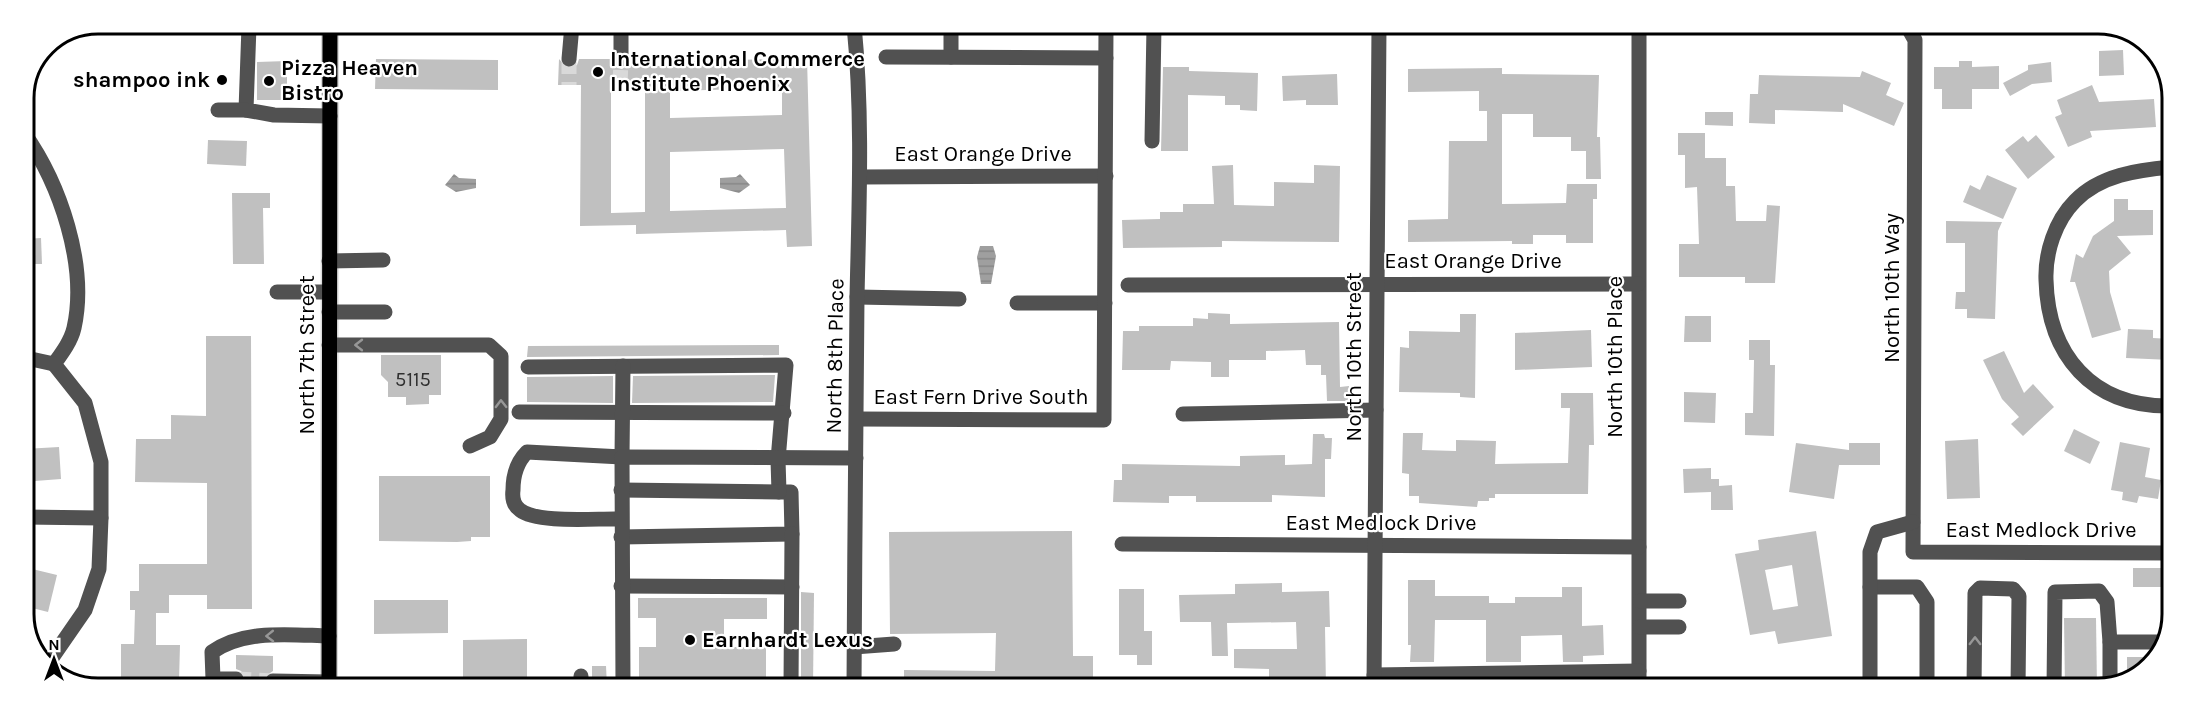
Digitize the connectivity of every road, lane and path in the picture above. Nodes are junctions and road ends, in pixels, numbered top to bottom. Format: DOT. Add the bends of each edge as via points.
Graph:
graph roads {
  1 [pos="249,34"];
  2 [pos="330,34"];
  3 [pos="571,34"];
  4 [pos="621,34"];
  5 [pos="855,34"];
  6 [pos="951,34"];
  7 [pos="1106,34"];
  8 [pos="1154,34"];
  9 [pos="1379,34"];
  10 [pos="1639,34"];
  11 [pos="1912,34"];
  12 [pos="886,57"];
  13 [pos="951,57"];
  14 [pos="1106,58"];
  15 [pos="569,59"];
  16 [pos="621,59"];
  17 [pos="218,110"];
  18 [pos="246,110"];
  19 [pos="330,116"];
  20 [pos="1152,141"];
  21 [pos="34,147"];
  22 [pos="2161,168"];
  23 [pos="1106,176"];
  24 [pos="861,177"];
  25 [pos="383,260"];
  26 [pos="329,261"];
  27 [pos="1376,284"];
  28 [pos="1638,284"];
  29 [pos="1128,285"];
  30 [pos="277,292"];
  31 [pos="329,292"];
  32 [pos="857,297"];
  33 [pos="959,299"];
  34 [pos="1017,303"];
  35 [pos="1105,303"];
  36 [pos="329,312"];
  37 [pos="385,312"];
  38 [pos="329,345"];
  39 [pos="35,360"];
  40 [pos="54,364"];
  41 [pos="623,366"];
  42 [pos="528,367"];
  43 [pos="2162,405"];
  44 [pos="1376,410"];
  45 [pos="519,412"];
  46 [pos="623,412"];
  47 [pos="784,412"];
  48 [pos="1183,414"];
  49 [pos="856,418"];
  50 [pos="470,446"];
  51 [pos="622,457"];
  52 [pos="856,458"];
  53 [pos="778,459"];
  54 [pos="621,490"];
  55 [pos="779,492"];
  56 [pos="35,517"];
  57 [pos="101,518"];
  58 [pos="621,519"];
  59 [pos="1913,522"];
  60 [pos="792,534"];
  61 [pos="621,537"];
  62 [pos="1122,544"];
  63 [pos="1375,546"];
  64 [pos="1639,547"];
  65 [pos="1913,552"];
  66 [pos="2162,553"];
  67 [pos="621,586"];
  68 [pos="792,587"];
  69 [pos="1870,587"];
  70 [pos="1640,601"];
  71 [pos="1679,601"];
  72 [pos="1640,627"];
  73 [pos="1679,627"];
  74 [pos="329,636"];
  75 [pos="2110,642"];
  76 [pos="2155,642"];
  77 [pos="894,644"];
  78 [pos="854,647"];
  79 [pos="52,658"];
  80 [pos="1639,671"];
  81 [pos="2110,677"];
  82 [pos="213,678"];
  83 [pos="329,678"];
  84 [pos="623,678"];
  85 [pos="791,678"];
  86 [pos="854,678"];
  87 [pos="1374,678"];
  88 [pos="1470,678"];
  89 [pos="1639,678"];
  90 [pos="1870,678"];
  91 [pos="1927,678"];
  92 [pos="1974,678"];
  93 [pos="2018,678"];
  94 [pos="2054,678"];
  1 -- 18 [label="street"];
  2 -- 19 [label="main road, North 7th Street"];
  3 -- 15 [label="street"];
  4 -- 16 [label="street"];
  5 -- 24 [label="street, North 8th Place"];
  6 -- 13 [label="street"];
  7 -- 14 [label="street"];
  8 -- 20 [label="street"];
  9 -- 27 [label="street, North 10th Street"];
  10 -- 28 [label="street, North 10th Place"];
  11 -- 59 [label="street, North 10th Way" via="1915,40"];
  12 -- 13 [label="street"];
  13 -- 14 [label="street"];
  14 -- 23 [label="street"];
  17 -- 18 [label="street"];
  18 -- 19 [label="street"];
  19 -- 26 [label="main road, North 7th Street"];
  21 -- 40 [label="street" via="65,215 75,270 74,329"];
  22 -- 43 [label="street" via="2115,176 2074,201 2047,253 2046,273 2050,322 2072,365 2112,395"];
  23 -- 24 [label="street, East Orange Drive"];
  23 -- 35 [label="street"];
  24 -- 32 [label="street, North 8th Place"];
  25 -- 26 [label="street"];
  26 -- 31 [label="main road, North 7th Street"];
  27 -- 28 [label="street, East Orange Drive"];
  27 -- 29 [label="street, East Orange Drive"];
  27 -- 44 [label="street, North 10th Street"];
  28 -- 64 [label="street, North 10th Place"];
  30 -- 31 [label="street"];
  31 -- 36 [label="main road, North 7th Street"];
  32 -- 33 [label="street"];
  32 -- 49 [label="street, North 8th Place"];
  34 -- 35 [label="street"];
  35 -- 49 [label="street, East Fern Drive South" via="1104,420"];
  36 -- 37 [label="street"];
  36 -- 38 [label="main road, North 7th Street"];
  50 -- 38 [label="street, one-way" via="490,437 501,419 501,356 496,348"];
  38 -- 74 [label="main road, North 7th Street"];
  39 -- 40 [label="street"];
  40 -- 57 [label="street" via="85,403 101,462"];
  41 -- 42 [label="street"];
  41 -- 46 [label="street"];
  41 -- 47 [label="street" via="786,365"];
  44 -- 48 [label="street"];
  44 -- 63 [label="street, North 10th Street"];
  45 -- 46 [label="street"];
  46 -- 47 [label="street"];
  46 -- 51 [label="street"];
  47 -- 53 [label="street"];
  49 -- 52 [label="street, North 8th Place"];
  51 -- 53 [label="street"];
  51 -- 54 [label="street"];
  51 -- 58 [label="street" via="527,452 519,460 512,500 520,511 535,517"];
  52 -- 53 [label="street"];
  52 -- 78 [label="street, North 8th Place"];
  53 -- 55 [label="street"];
  54 -- 55 [label="street"];
  54 -- 58 [label="street"];
  55 -- 60 [label="street" via="791,492"];
  56 -- 57 [label="street"];
  57 -- 79 [label="street" via="99,569 85,610"];
  58 -- 61 [label="street"];
  59 -- 65 [label="street, North 10th Way"];
  59 -- 69 [label="street" via="1877,532 1870,552"];
  60 -- 61 [label="street"];
  60 -- 68 [label="street"];
  61 -- 67 [label="street"];
  62 -- 63 [label="street, East Medlock Drive"];
  63 -- 64 [label="street, East Medlock Drive"];
  63 -- 87 [label="street, North 10th Street"];
  64 -- 70 [label="street, North 10th Place"];
  65 -- 66 [label="street, East Medlock Drive"];
  67 -- 68 [label="street"];
  67 -- 84 [label="street"];
  68 -- 85 [label="street"];
  69 -- 90 [label="street"];
  69 -- 91 [label="street" via="1917,587 1927,602"];
  70 -- 71 [label="street"];
  70 -- 72 [label="street, North 10th Place"];
  72 -- 73 [label="street"];
  72 -- 80 [label="street, North 10th Place"];
  74 -- 82 [label="street, one-way" via="252,636 227,641 212,652"];
  74 -- 83 [label="main road, North 7th Street"];
  75 -- 76 [label="street"];
  75 -- 81 [label="street"];
  75 -- 94 [label="street" via="2107,602 2099,591 2055,592"];
  77 -- 78 [label="street"];
  78 -- 86 [label="street, North 8th Place"];
  80 -- 88 [label="street"];
  80 -- 89 [label="street, North 10th Place"];
  92 -- 93 [label="street, one-way" via="1975,594 1980,588 2013,589 2019,596"];
}
